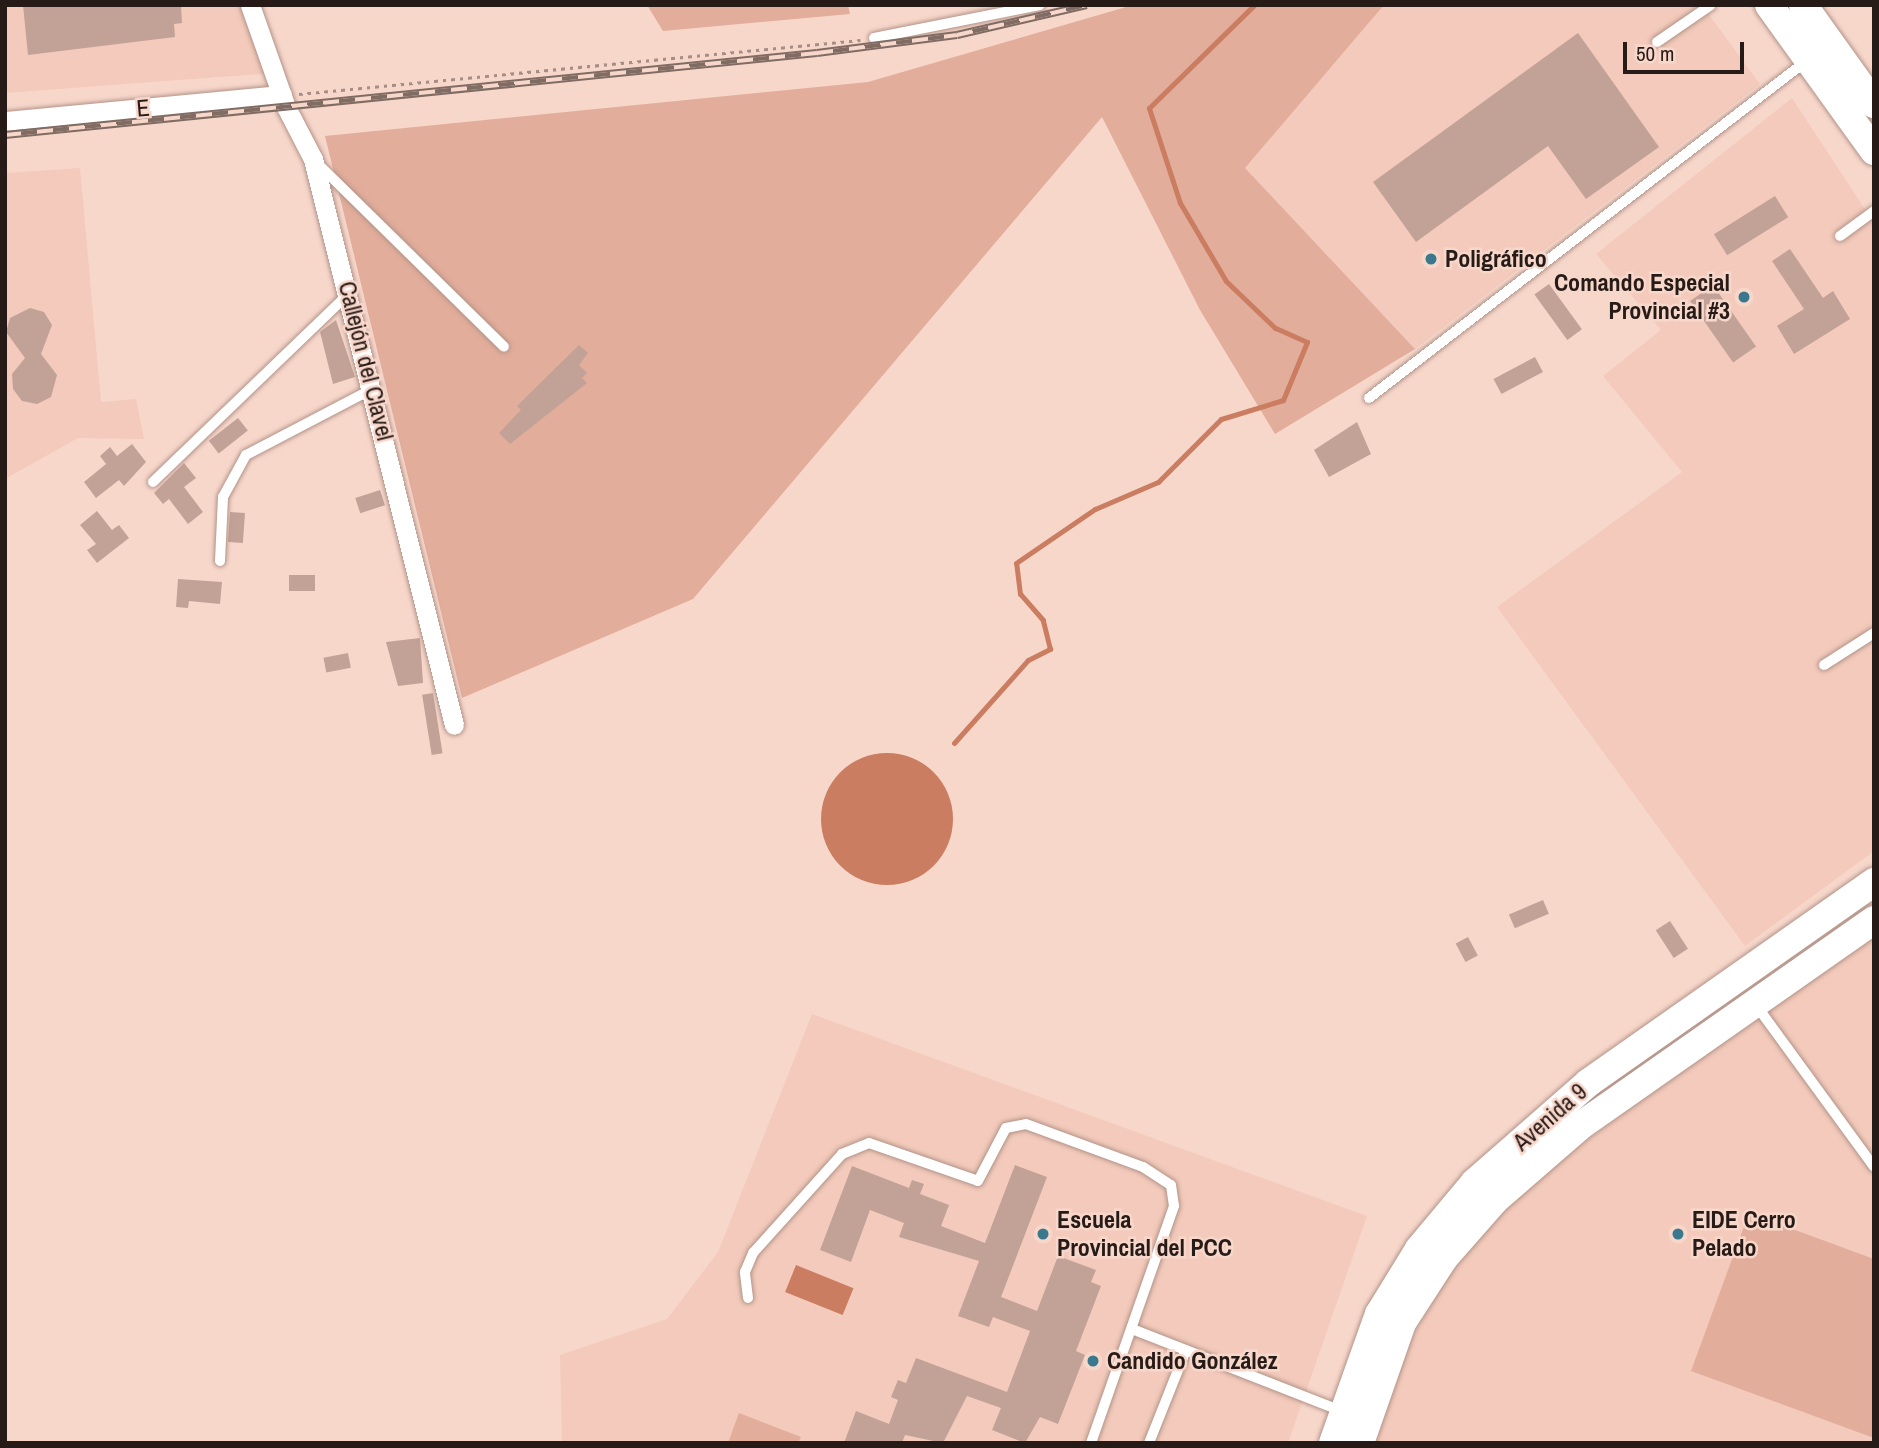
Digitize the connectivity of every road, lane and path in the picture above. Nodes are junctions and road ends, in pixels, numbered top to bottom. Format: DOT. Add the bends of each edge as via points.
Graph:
graph roads {
  1 [pos="250,5"];
  2 [pos="1040,5"];
  3 [pos="1711,5"];
  4 [pos="1769,5"];
  5 [pos="1803,5"];
  6 [pos="874,38"];
  7 [pos="1657,42"];
  8 [pos="1809,59"];
  9 [pos="282,96"];
  10 [pos="1874,104"];
  11 [pos="5,121"];
  12 [pos="1874,151"];
  13 [pos="313,159"];
  14 [pos="1874,211"];
  15 [pos="1840,236"];
  16 [pos="350,292"];
  17 [pos="504,346"];
  18 [pos="372,388"];
  19 [pos="1369,398"];
  20 [pos="153,482"];
  21 [pos="220,561"];
  22 [pos="1874,633"];
  23 [pos="1824,665"];
  24 [pos="454,725"];
  25 [pos="1874,882"];
  26 [pos="1874,920"];
  27 [pos="1737,978"];
  28 [pos="1756,1004"];
  29 [pos="1874,1167"];
  30 [pos="748,1298"];
  31 [pos="1132,1329"];
  32 [pos="1186,1350"];
  33 [pos="1358,1425"];
  34 [pos="1091,1443"];
  35 [pos="1149,1443"];
  36 [pos="1333,1443"];
  1 -- 9 [label="street, Callejón del Clavel"];
  2 -- 6 [label="lane"];
  3 -- 7 [label="lane"];
  4 -- 8 [label="street"];
  5 -- 10 [label="street"];
  6 -- 9 [label="path"];
  8 -- 12 [label="street"];
  8 -- 19 [label="lane"];
  9 -- 11 [label="street, E"];
  9 -- 13 [label="street, Callejón del Clavel"];
  13 -- 16 [label="street, Callejón del Clavel"];
  13 -- 17 [label="lane"];
  14 -- 15 [label="lane"];
  16 -- 18 [label="street, Callejón del Clavel"];
  16 -- 20 [label="lane"];
  18 -- 21 [label="lane" via="246,455 223,498"];
  18 -- 24 [label="street, Callejón del Clavel"];
  22 -- 23 [label="lane"];
  25 -- 27 [label="street, Avenida 9"];
  26 -- 28 [label="street, Avenida 9"];
  27 -- 28 [label="street"];
  27 -- 33 [label="street, Avenida 9" via="1588,1083 1475,1182 1419,1249 1379,1314"];
  28 -- 29 [label="lane"];
  28 -- 33 [label="street, Avenida 9" via="1580,1126 1495,1200 1444,1258 1402,1323"];
  30 -- 31 [label="lane" via="745,1272 753,1253 842,1154 869,1143 978,1181 1006,1128 1026,1124 1143,1167 1171,1185 1174,1206"];
  31 -- 32 [label="lane"];
  31 -- 34 [label="lane"];
  32 -- 33 [label="lane"];
  32 -- 35 [label="lane"];
  33 -- 36 [label="street, Avenida 9"];
}
